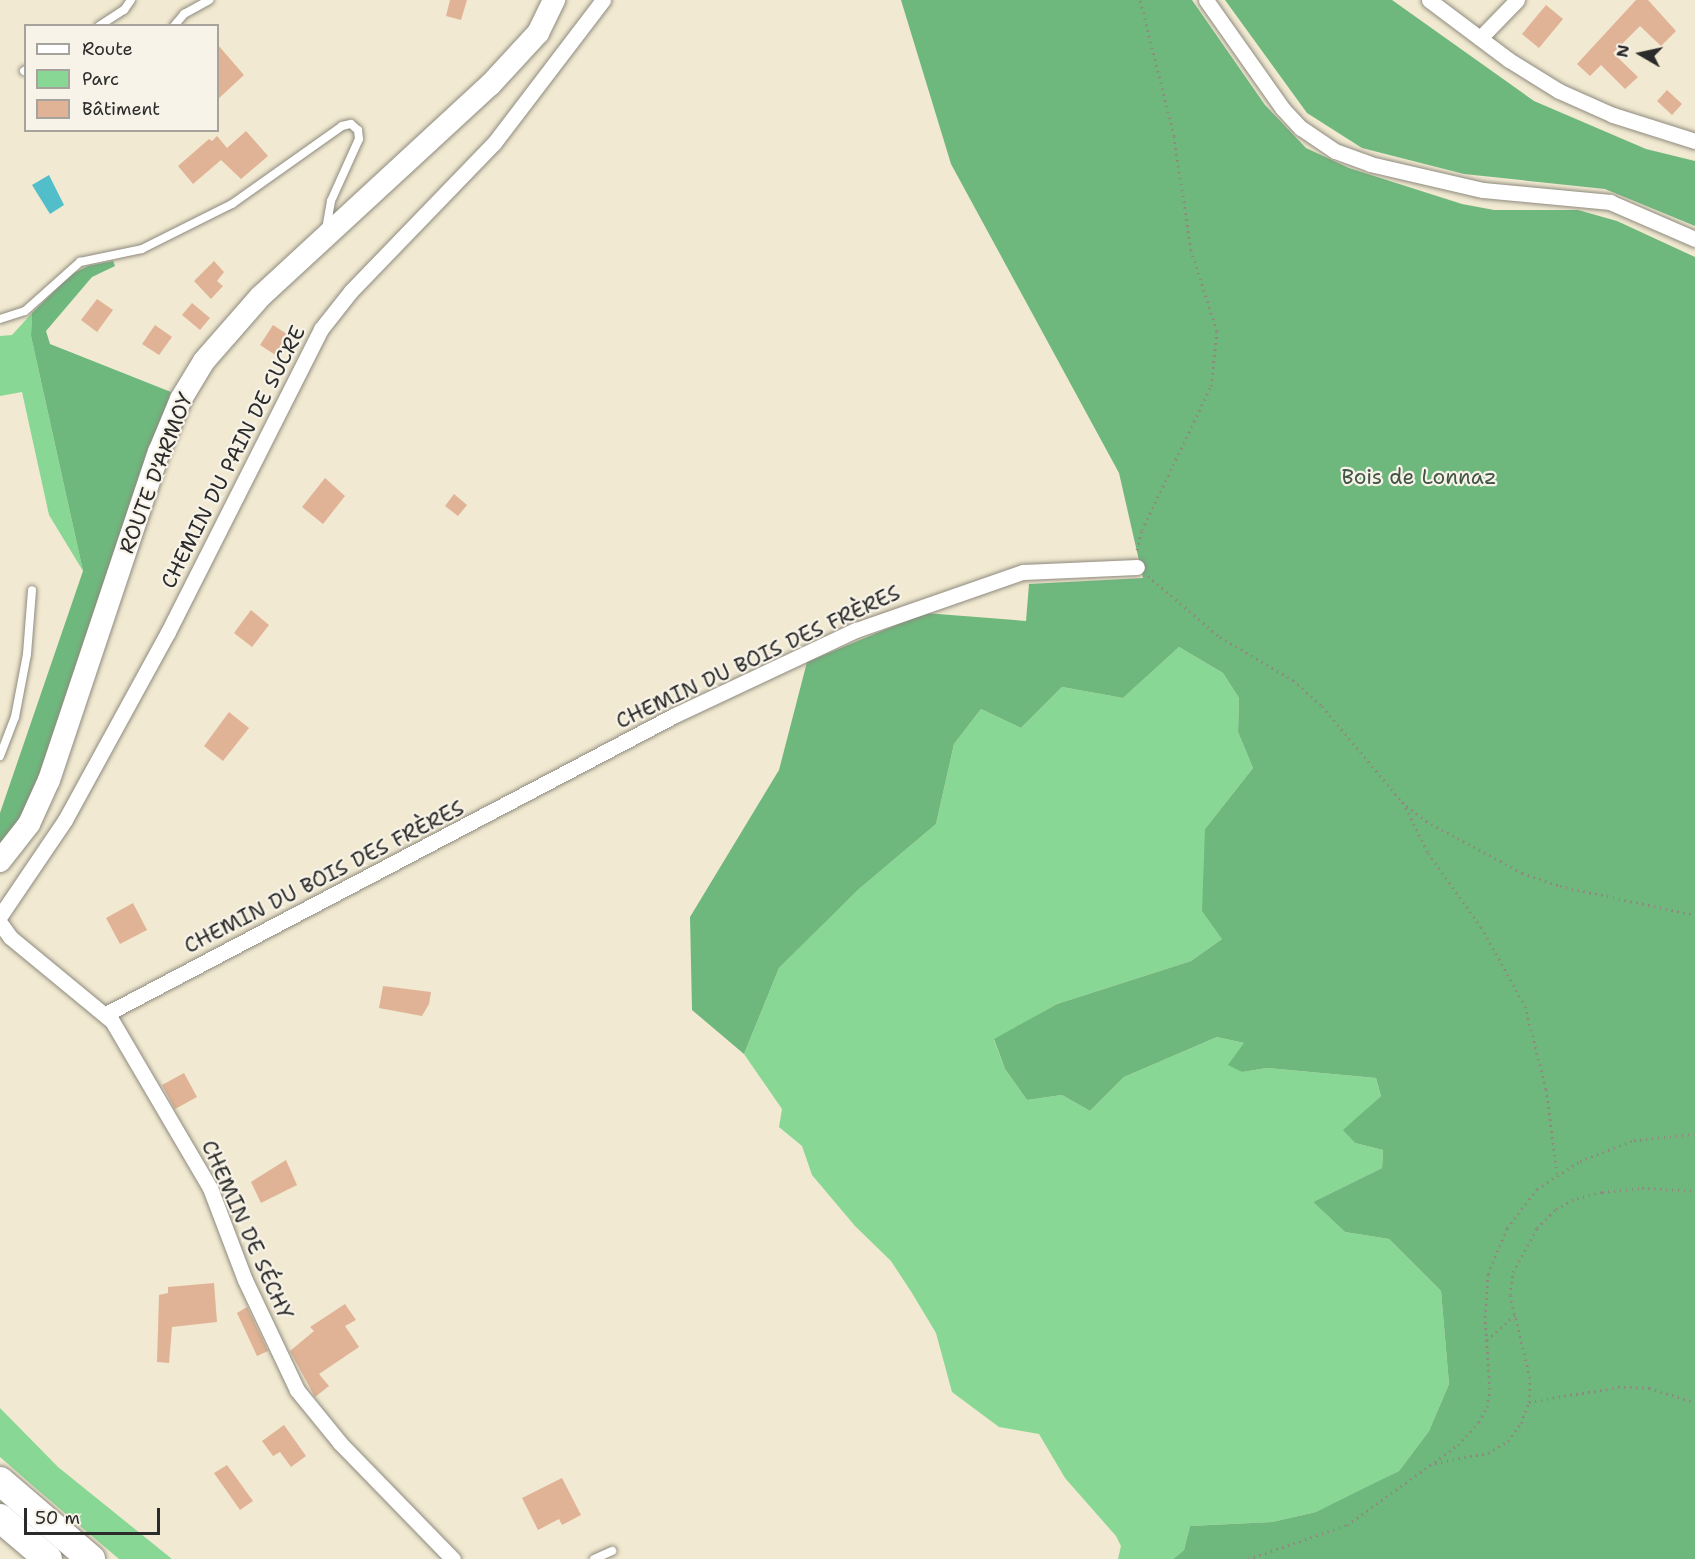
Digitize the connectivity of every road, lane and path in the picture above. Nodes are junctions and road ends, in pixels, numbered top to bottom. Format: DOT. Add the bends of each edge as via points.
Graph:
graph roads {
  1 [pos="131,0"];
  2 [pos="209,0"];
  3 [pos="539,0"];
  4 [pos="554,0"];
  5 [pos="603,0"];
  6 [pos="1140,0"];
  7 [pos="1206,0"];
  8 [pos="1429,0"];
  9 [pos="1517,0"];
  10 [pos="102,24"];
  11 [pos="176,24"];
  12 [pos="1480,38"];
  13 [pos="519,52"];
  14 [pos="1695,141"];
  15 [pos="326,234"];
  16 [pos="1695,239"];
  17 [pos="0,319"];
  18 [pos="1137,567"];
  19 [pos="32,590"];
  20 [pos="0,756"];
  21 [pos="1402,802"];
  22 [pos="0,861"];
  23 [pos="1695,915"];
  24 [pos="0,916"];
  25 [pos="0,923"];
  26 [pos="106,1014"];
  27 [pos="1695,1134"];
  28 [pos="1557,1173"];
  29 [pos="1695,1191"];
  30 [pos="1515,1315"];
  31 [pos="1487,1340"];
  32 [pos="1529,1402"];
  33 [pos="1695,1402"];
  34 [pos="1433,1463"];
  35 [pos="0,1482"];
  36 [pos="0,1518"];
  37 [pos="612,1551"];
  38 [pos="48,1559"];
  39 [pos="91,1559"];
  40 [pos="453,1559"];
  41 [pos="594,1559"];
  42 [pos="1248,1559"];
  1 -- 10 [label="lane" via="124,10"];
  2 -- 11 [label="lane" via="184,14"];
  3 -- 13 [label="main road, ROUTE D'ARMOY"];
  4 -- 13 [label="main road, ROUTE D'ARMOY" via="544,25"];
  5 -- 24 [label="street, CHEMIN DU PAIN DE SUCRE" via="494,143 358,283 321,329 163,643 60,828"];
  6 -- 18 [label="path" via="1174,136 1191,250 1217,331 1211,386 1142,531"];
  7 -- 16 [label="street" via="1283,109 1301,128 1335,151 1370,164 1484,190 1610,202"];
  8 -- 12 [label="street"];
  9 -- 12 [label="street"];
  12 -- 14 [label="street" via="1534,76 1586,104"];
  13 -- 15 [label="main road, ROUTE D'ARMOY" via="467,106"];
  15 -- 17 [label="lane" via="328,212 359,139 358,130 351,124 342,126 232,204 142,249 80,262 25,311"];
  15 -- 22 [label="main road, ROUTE D'ARMOY" via="222,337 181,399 147,485 49,780 29,824"];
  18 -- 21 [label="path" via="1220,637 1293,680 1329,714"];
  18 -- 26 [label="street, CHEMIN DU BOIS DES FRÈRES" via="1023,572 856,630 675,715"];
  19 -- 20 [label="lane" via="27,654 15,717"];
  21 -- 23 [label="path" via="1426,821 1522,873 1560,886"];
  21 -- 28 [label="path" via="1428,853 1486,936 1525,1006 1546,1089"];
  25 -- 26 [label="street, CHEMIN DE SÉCHY" via="10,938"];
  26 -- 40 [label="street, CHEMIN DE SÉCHY" via="146,1073 210,1188 245,1280 297,1390 340,1443"];
  27 -- 28 [label="path" via="1634,1140"];
  28 -- 31 [label="path" via="1520,1207 1496,1252 1485,1295"];
  29 -- 30 [label="path" via="1642,1188 1602,1192 1556,1209 1537,1228 1513,1272 1510,1295"];
  30 -- 31 [label="path"];
  30 -- 32 [label="path" via="1530,1378"];
  31 -- 34 [label="path" via="1487,1407 1458,1445"];
  32 -- 33 [label="path" via="1618,1388 1649,1388"];
  32 -- 34 [label="path" via="1521,1424 1508,1441 1488,1453"];
  34 -- 42 [label="path" via="1347,1525"];
  35 -- 39 [label="highway"];
  36 -- 38 [label="highway"];
  37 -- 41 [label="lane"];
}
